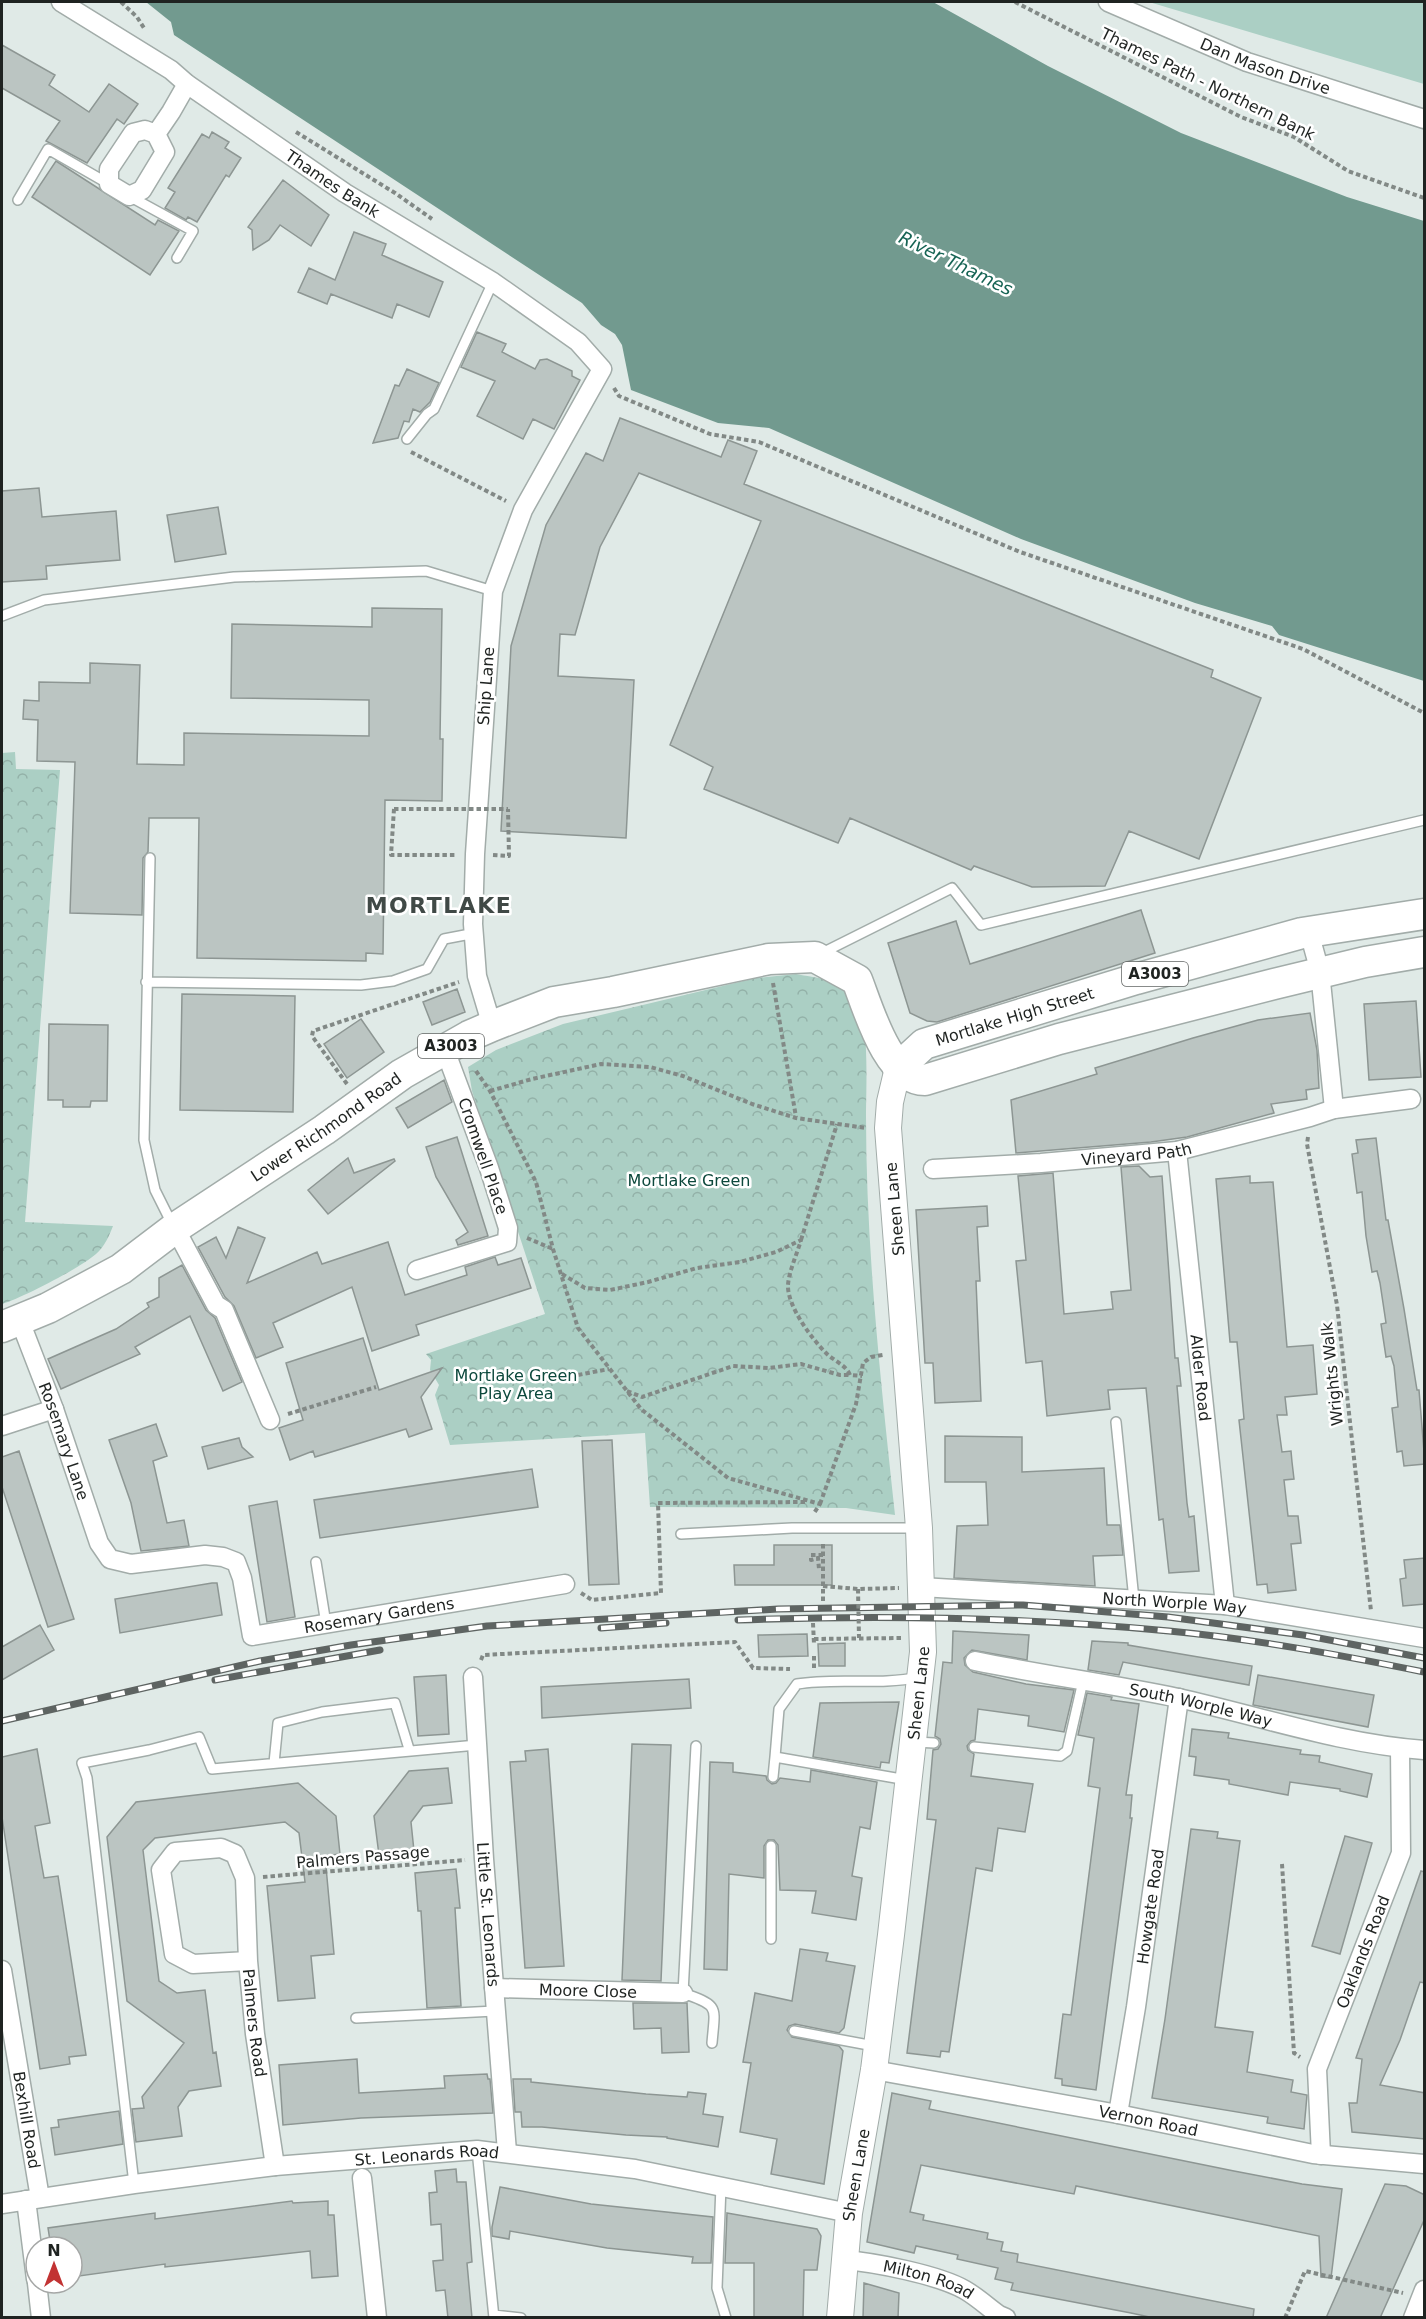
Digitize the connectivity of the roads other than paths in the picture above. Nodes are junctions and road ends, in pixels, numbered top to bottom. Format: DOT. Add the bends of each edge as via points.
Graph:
graph roads {
  1 [pos="61,2"];
  2 [pos="1108,2"];
  3 [pos="187,84"];
  4 [pos="1425,120"];
  5 [pos="156,134"];
  6 [pos="109,184"];
  7 [pos="129,196"];
  8 [pos="18,200"];
  9 [pos="177,258"];
  10 [pos="493,282"];
  11 [pos="602,369"];
  12 [pos="407,439"];
  13 [pos="493,591"];
  14 [pos="2,616"];
  15 [pos="1425,820"];
  16 [pos="150,858"];
  17 [pos="1425,914"];
  18 [pos="1309,932"];
  19 [pos="474,936"];
  20 [pos="1425,952"];
  21 [pos="814,957"];
  22 [pos="1320,972"];
  23 [pos="146,982"];
  24 [pos="492,1026"];
  25 [pos="445,1050"];
  26 [pos="898,1068"];
  27 [pos="1411,1100"];
  28 [pos="1334,1109"];
  29 [pos="1177,1150"];
  30 [pos="933,1169"];
  31 [pos="175,1228"];
  32 [pos="417,1270"];
  33 [pos="11,1324"];
  34 [pos="54,1409"];
  35 [pos="270,1420"];
  36 [pos="1116,1422"];
  37 [pos="2,1426"];
  38 [pos="919,1528"];
  39 [pos="681,1534"];
  40 [pos="316,1562"];
  41 [pos="242,1578"];
  42 [pos="565,1584"];
  43 [pos="909,1588"];
  44 [pos="1134,1600"];
  45 [pos="1225,1605"];
  46 [pos="326,1624"];
  47 [pos="1425,1638"];
  48 [pos="975,1661"];
  49 [pos="920,1676"];
  50 [pos="473,1677"];
  51 [pos="1083,1681"];
  52 [pos="1179,1698"];
  53 [pos="477,1745"];
  54 [pos="696,1746"];
  55 [pos="974,1747"];
  56 [pos="1400,1748"];
  57 [pos="409,1749"];
  58 [pos="1425,1750"];
  59 [pos="775,1757"];
  60 [pos="274,1764"];
  61 [pos="773,1777"];
  62 [pos="907,1780"];
  63 [pos="771,1846"];
  64 [pos="771,1939"];
  65 [pos="248,1961"];
  66 [pos="2,1970"];
  67 [pos="494,1988"];
  68 [pos="683,1993"];
  69 [pos="495,2011"];
  70 [pos="356,2018"];
  71 [pos="794,2031"];
  72 [pos="712,2043"];
  73 [pos="875,2058"];
  74 [pos="1118,2114"];
  75 [pos="477,2150"];
  76 [pos="507,2152"];
  77 [pos="1322,2155"];
  78 [pos="1425,2164"];
  79 [pos="276,2166"];
  80 [pos="362,2178"];
  81 [pos="134,2184"];
  82 [pos="721,2186"];
  83 [pos="33,2199"];
  84 [pos="2,2204"];
  85 [pos="849,2213"];
  86 [pos="34,2235"];
  87 [pos="843,2260"];
  88 [pos="1423,2294"];
  89 [pos="38,2295"];
  90 [pos="494,2316"];
  91 [pos="41,2318"];
  92 [pos="377,2318"];
  93 [pos="521,2318"];
  94 [pos="726,2318"];
  95 [pos="840,2318"];
  96 [pos="1006,2318"];
  97 [pos="1413,2318"];
  1 -- 3 [label="street, Thames Bank" via="171,70"];
  2 -- 4 [label="street, Dan Mason Drive" via="1247,62"];
  3 -- 5 [label="street"];
  3 -- 10 [label="street, Thames Bank" via="345,193"];
  5 -- 6 [label="street" via="145,130 133,133 109,169"];
  5 -- 7 [label="street" via="165,152 142,190"];
  6 -- 7 [label="street"];
  6 -- 8 [label="lane" via="48,149"];
  7 -- 9 [label="lane" via="194,231"];
  10 -- 11 [label="street, Thames Bank" via="578,342"];
  10 -- 12 [label="lane" via="434,409"];
  11 -- 13 [label="street, Ship Lane" via="523,510"];
  13 -- 14 [label="lane" via="426,571 234,577 44,600"];
  13 -- 19 [label="street, Ship Lane" via="475,854"];
  15 -- 21 [label="lane" via="981,925 952,888"];
  16 -- 23 [label="lane"];
  17 -- 18 [label="main road, Mortlake High Street / A3003"];
  18 -- 22 [label="street"];
  18 -- 26 [label="main road, Mortlake High Street / A3003" via="924,1044"];
  19 -- 23 [label="lane" via="444,939 427,969 393,981 361,985"];
  19 -- 24 [label="street, Ship Lane" via="477,976"];
  20 -- 22 [label="main road, Mortlake High Street / A3003"];
  21 -- 24 [label="main road, Lower Richmond Road / A3003" via="769,959 554,1002"];
  21 -- 26 [label="main road" via="857,980 875,1027"];
  22 -- 26 [label="main road, Mortlake High Street / A3003" via="1059,1039 925,1080"];
  22 -- 28 [label="street"];
  23 -- 31 [label="lane" via="144,1140 155,1190"];
  24 -- 25 [label="main road, Lower Richmond Road / A3003"];
  25 -- 31 [label="main road, Lower Richmond Road / A3003" via="402,1074"];
  25 -- 32 [label="street, Cromwell Place" via="489,1168 508,1228 507,1242"];
  26 -- 38 [label="main road, Sheen Lane" via="888,1128"];
  27 -- 28 [label="street, Vineyard Path"];
  28 -- 29 [label="street, Vineyard Path"];
  29 -- 30 [label="street, Vineyard Path"];
  29 -- 45 [label="street, Alder Road"];
  31 -- 33 [label="main road, Lower Richmond Road / A3003" via="121,1269"];
  31 -- 35 [label="street" via="216,1305 224,1310"];
  33 -- 34 [label="street, Rosemary Lane"];
  34 -- 37 [label="street"];
  34 -- 41 [label="street, Rosemary Lane" via="99,1543 111,1559 131,1564 205,1555 223,1557 236,1562"];
  36 -- 44 [label="lane"];
  38 -- 39 [label="lane" via="792,1528"];
  38 -- 43 [label="main road, Sheen Lane"];
  40 -- 46 [label="lane"];
  41 -- 46 [label="street, Rosemary Gardens" via="252,1636"];
  42 -- 46 [label="street, Rosemary Gardens"];
  43 -- 44 [label="street, North Worple Way"];
  43 -- 49 [label="main road, Sheen Lane" via="923,1652"];
  44 -- 45 [label="street, North Worple Way"];
  45 -- 47 [label="street, North Worple Way"];
  48 -- 51 [label="street, South Worple Way"];
  49 -- 59 [label="lane" via="797,1684 779,1709"];
  49 -- 62 [label="main road, Sheen Lane" via="923,1742"];
  50 -- 53 [label="street, Little St. Leonards"];
  51 -- 52 [label="street, South Worple Way"];
  51 -- 55 [label="lane" via="1067,1751 1060,1756"];
  52 -- 56 [label="street, South Worple Way" via="1311,1732"];
  52 -- 74 [label="street, Howgate Road"];
  53 -- 57 [label="lane"];
  53 -- 67 [label="street, Little St. Leonards"];
  54 -- 68 [label="lane"];
  56 -- 58 [label="street, South Worple Way"];
  56 -- 77 [label="street, Oaklands Road" via="1401,1853 1317,2069"];
  57 -- 60 [label="lane"];
  57 -- 60 [label="lane" via="395,1703 322,1712 278,1723"];
  59 -- 61 [label="lane"];
  59 -- 62 [label="lane"];
  60 -- 81 [label="lane" via="212,1768 199,1737 81,1763 87,1778"];
  62 -- 73 [label="main road, Sheen Lane"];
  63 -- 64 [label="lane"];
  65 -- 65 [label="street, Palmers Road" via="245,1878 235,1854 221,1848 175,1852 161,1870 174,1954 193,1964"];
  65 -- 79 [label="street, Palmers Road"];
  66 -- 83 [label="street, Bexhill Road"];
  67 -- 68 [label="street, Moore Close"];
  67 -- 69 [label="street, Little St. Leonards"];
  68 -- 72 [label="lane" via="709,2002 714,2010"];
  69 -- 70 [label="lane"];
  69 -- 76 [label="street, Little St. Leonards"];
  71 -- 73 [label="lane"];
  73 -- 74 [label="street, Vernon Road"];
  73 -- 85 [label="main road, Sheen Lane"];
  74 -- 77 [label="street, Vernon Road"];
  75 -- 76 [label="street, St. Leonards Road"];
  75 -- 79 [label="street, St. Leonards Road"];
  75 -- 90 [label="lane"];
  76 -- 82 [label="street, St. Leonards Road" via="635,2169"];
  77 -- 78 [label="street, Vernon Road"];
  79 -- 81 [label="street, St. Leonards Road"];
  80 -- 92 [label="street"];
  81 -- 83 [label="street, St. Leonards Road"];
  82 -- 85 [label="street, St. Leonards Road"];
  82 -- 94 [label="lane" via="717,2288"];
  83 -- 84 [label="street, St. Leonards Road"];
  83 -- 86 [label="street, Bexhill Road"];
  85 -- 87 [label="main road, Sheen Lane"];
  87 -- 95 [label="main road, Sheen Lane"];
  87 -- 96 [label="street, Milton Road" via="939,2280 963,2289"];
  88 -- 97 [label="street"];
  89 -- 91 [label="street, Bexhill Road"];
  90 -- 93 [label="lane"];
}
